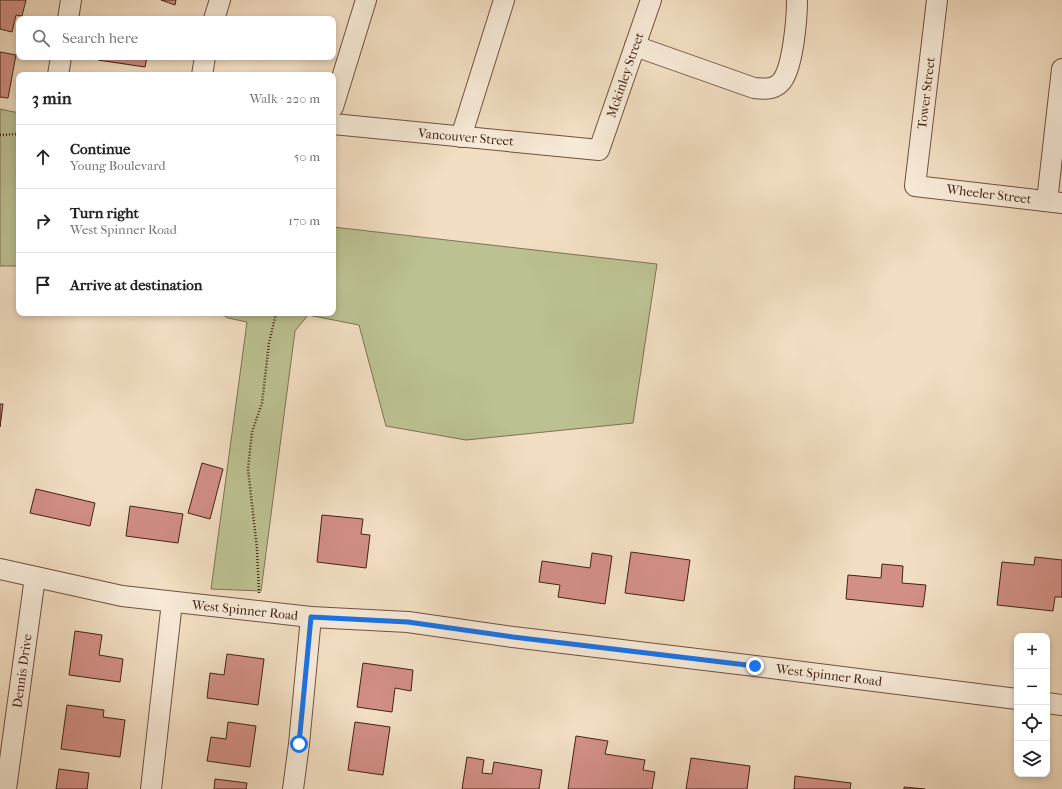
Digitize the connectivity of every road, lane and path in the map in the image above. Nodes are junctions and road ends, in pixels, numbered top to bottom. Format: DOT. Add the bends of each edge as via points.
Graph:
graph roads {
  1 [pos="71,0"];
  2 [pos="220,0"];
  3 [pos="366,0"];
  4 [pos="504,0"];
  5 [pos="651,0"];
  6 [pos="797,0"];
  7 [pos="937,0"];
  8 [pos="68,16"];
  9 [pos="215,16"];
  10 [pos="635,46"];
  11 [pos="60,60"];
  12 [pos="204,60"];
  13 [pos="1062,69"];
  14 [pos="58,72"];
  15 [pos="202,72"];
  16 [pos="336,97"];
  17 [pos="336,124"];
  18 [pos="16,134"];
  19 [pos="0,135"];
  20 [pos="461,136"];
  21 [pos="599,150"];
  22 [pos="915,186"];
  23 [pos="1054,202"];
  24 [pos="275,316"];
  25 [pos="0,569"];
  26 [pos="35,577"];
  27 [pos="172,602"];
  28 [pos="260,611"];
  29 [pos="311,617"];
  30 [pos="1014,699"];
  31 [pos="1050,703"];
  32 [pos="1062,705"];
  33 [pos="6,789"];
  34 [pos="151,789"];
  35 [pos="293,789"];
  1 -- 8 [label="street"];
  2 -- 9 [label="street"];
  3 -- 16 [label="street"];
  4 -- 20 [label="street"];
  5 -- 10 [label="street, Mckinley Street"];
  6 -- 10 [label="street" via="795,37 787,73 781,83 773,88 754,88"];
  7 -- 22 [label="street, Tower Street"];
  10 -- 21 [label="street, Mckinley Street"];
  11 -- 14 [label="street"];
  12 -- 15 [label="street"];
  13 -- 23 [label="street"];
  17 -- 20 [label="street, Vancouver Street"];
  18 -- 19 [label="path"];
  20 -- 21 [label="street, Vancouver Street"];
  22 -- 23 [label="street, Wheeler Street"];
  24 -- 28 [label="path" via="269,343 262,403 252,432 248,469 257,549"];
  25 -- 26 [label="street, West Spinner Road"];
  26 -- 27 [label="street, West Spinner Road" via="122,596"];
  26 -- 33 [label="street, Dennis Drive"];
  27 -- 28 [label="street, West Spinner Road"];
  27 -- 34 [label="street"];
  28 -- 29 [label="street, West Spinner Road"];
  29 -- 30 [label="street, West Spinner Road" via="408,622"];
  29 -- 35 [label="street"];
  31 -- 32 [label="street"];
}
